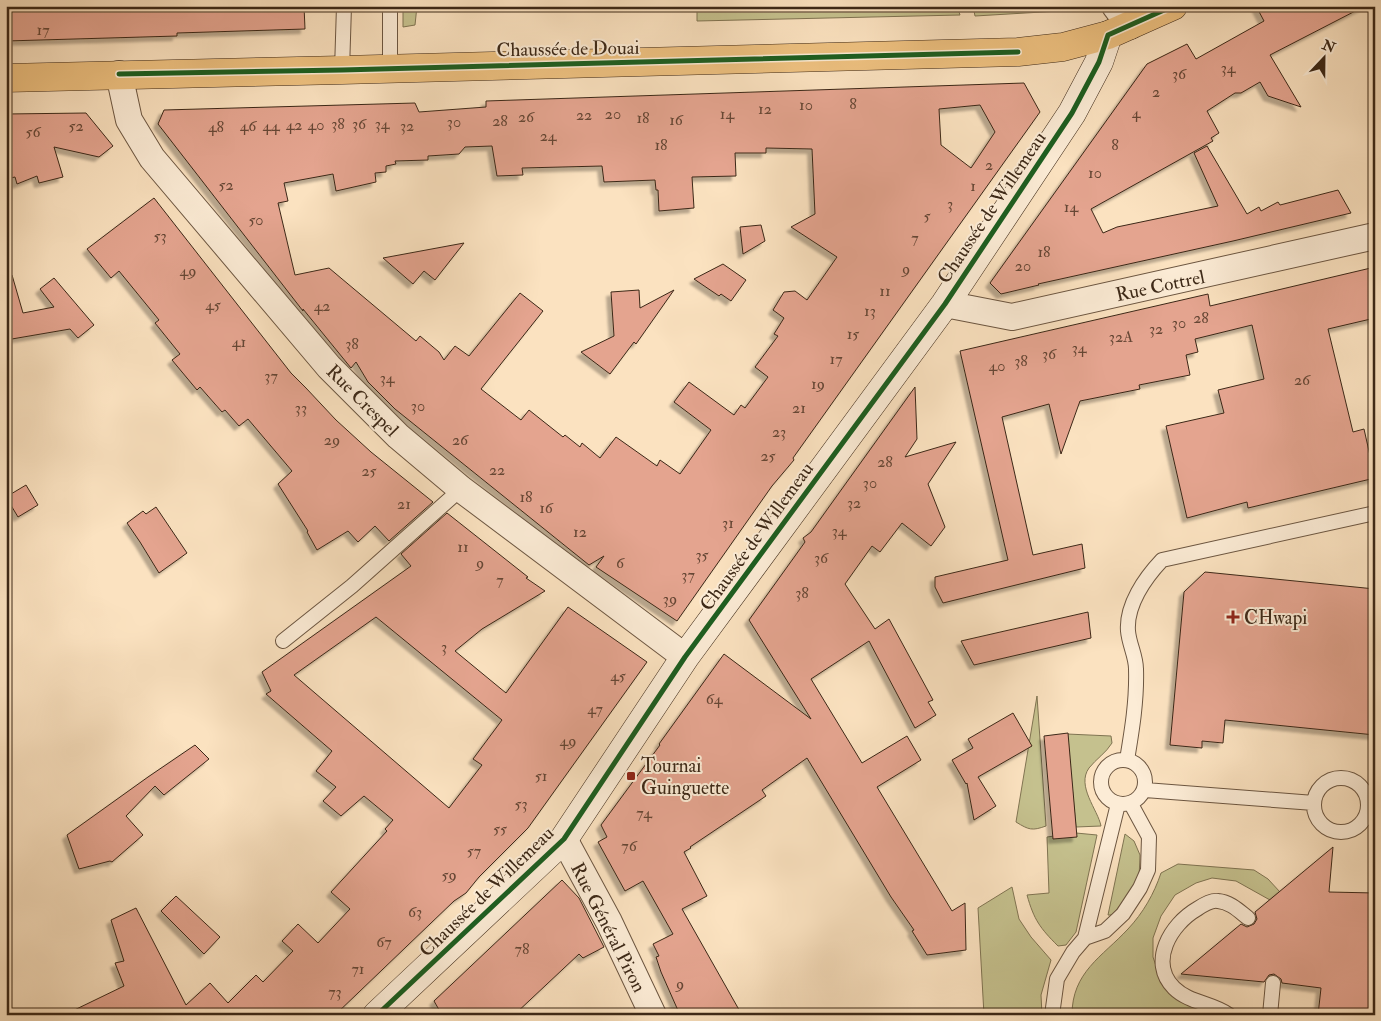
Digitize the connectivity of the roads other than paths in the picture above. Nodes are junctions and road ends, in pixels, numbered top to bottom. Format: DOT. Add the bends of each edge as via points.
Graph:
graph roads {
  1 [pos="344,6"];
  2 [pos="390,6"];
  3 [pos="1172,6"];
  4 [pos="1118,22"];
  5 [pos="390,68"];
  6 [pos="342,70"];
  7 [pos="119,74"];
  8 [pos="6,78"];
  9 [pos="1375,236"];
  10 [pos="945,304"];
  11 [pos="461,489"];
  12 [pos="1375,513"];
  13 [pos="283,641"];
  14 [pos="685,657"];
  15 [pos="1127,760"];
  16 [pos="1144,790"];
  17 [pos="1314,803"];
  18 [pos="1125,804"];
  19 [pos="564,839"];
  20 [pos="1248,918"];
  21 [pos="1085,938"];
  22 [pos="1273,983"];
  23 [pos="378,1015"];
  24 [pos="653,1015"];
  25 [pos="1052,1015"];
  26 [pos="1229,1015"];
  27 [pos="1270,1015"];
  1 -- 6 [label="lane"];
  2 -- 5 [label="lane"];
  3 -- 4 [label="main road, Chaussée de Douai"];
  4 -- 5 [label="main road, Chaussée de Douai" via="1063,47 1018,52"];
  4 -- 10 [label="street, Chaussée de Willemeau" via="1072,113"];
  5 -- 6 [label="main road, Chaussée de Douai"];
  6 -- 7 [label="main road, Chaussée de Douai"];
  7 -- 8 [label="main road, Chaussée de Douai"];
  7 -- 11 [label="street, Rue Crespel" via="129,120 152,158 329,367 398,436"];
  9 -- 10 [label="street, Rue Cottrel" via="1012,317"];
  10 -- 14 [label="street, Chaussée de Willemeau"];
  11 -- 13 [label="lane" via="352,586"];
  11 -- 14 [label="street, Rue Crespel"];
  12 -- 15 [label="lane" via="1162,560 1140,588 1128,630 1136,667 1134,720"];
  14 -- 19 [label="street, Chaussée de Willemeau"];
  15 -- 16 [label="lane" via="1140,768 1146,782"];
  15 -- 18 [label="lane" via="1112,763 1102,774 1102,790 1106,796 1111,802"];
  16 -- 17 [label="lane"];
  16 -- 18 [label="lane" via="1137,800"];
  18 -- 21 [label="lane"];
  18 -- 21 [label="lane" via="1149,837 1148,870 1123,914 1105,931"];
  19 -- 23 [label="street, Chaussée de Willemeau"];
  19 -- 24 [label="street, Rue Général Piron" via="609,922"];
  20 -- 26 [label="lane" via="1233,906 1218,900 1204,904 1188,914 1172,932 1164,950 1162,962 1174,989"];
  21 -- 25 [label="lane" via="1057,978"];
  22 -- 27 [label="lane"];
}
